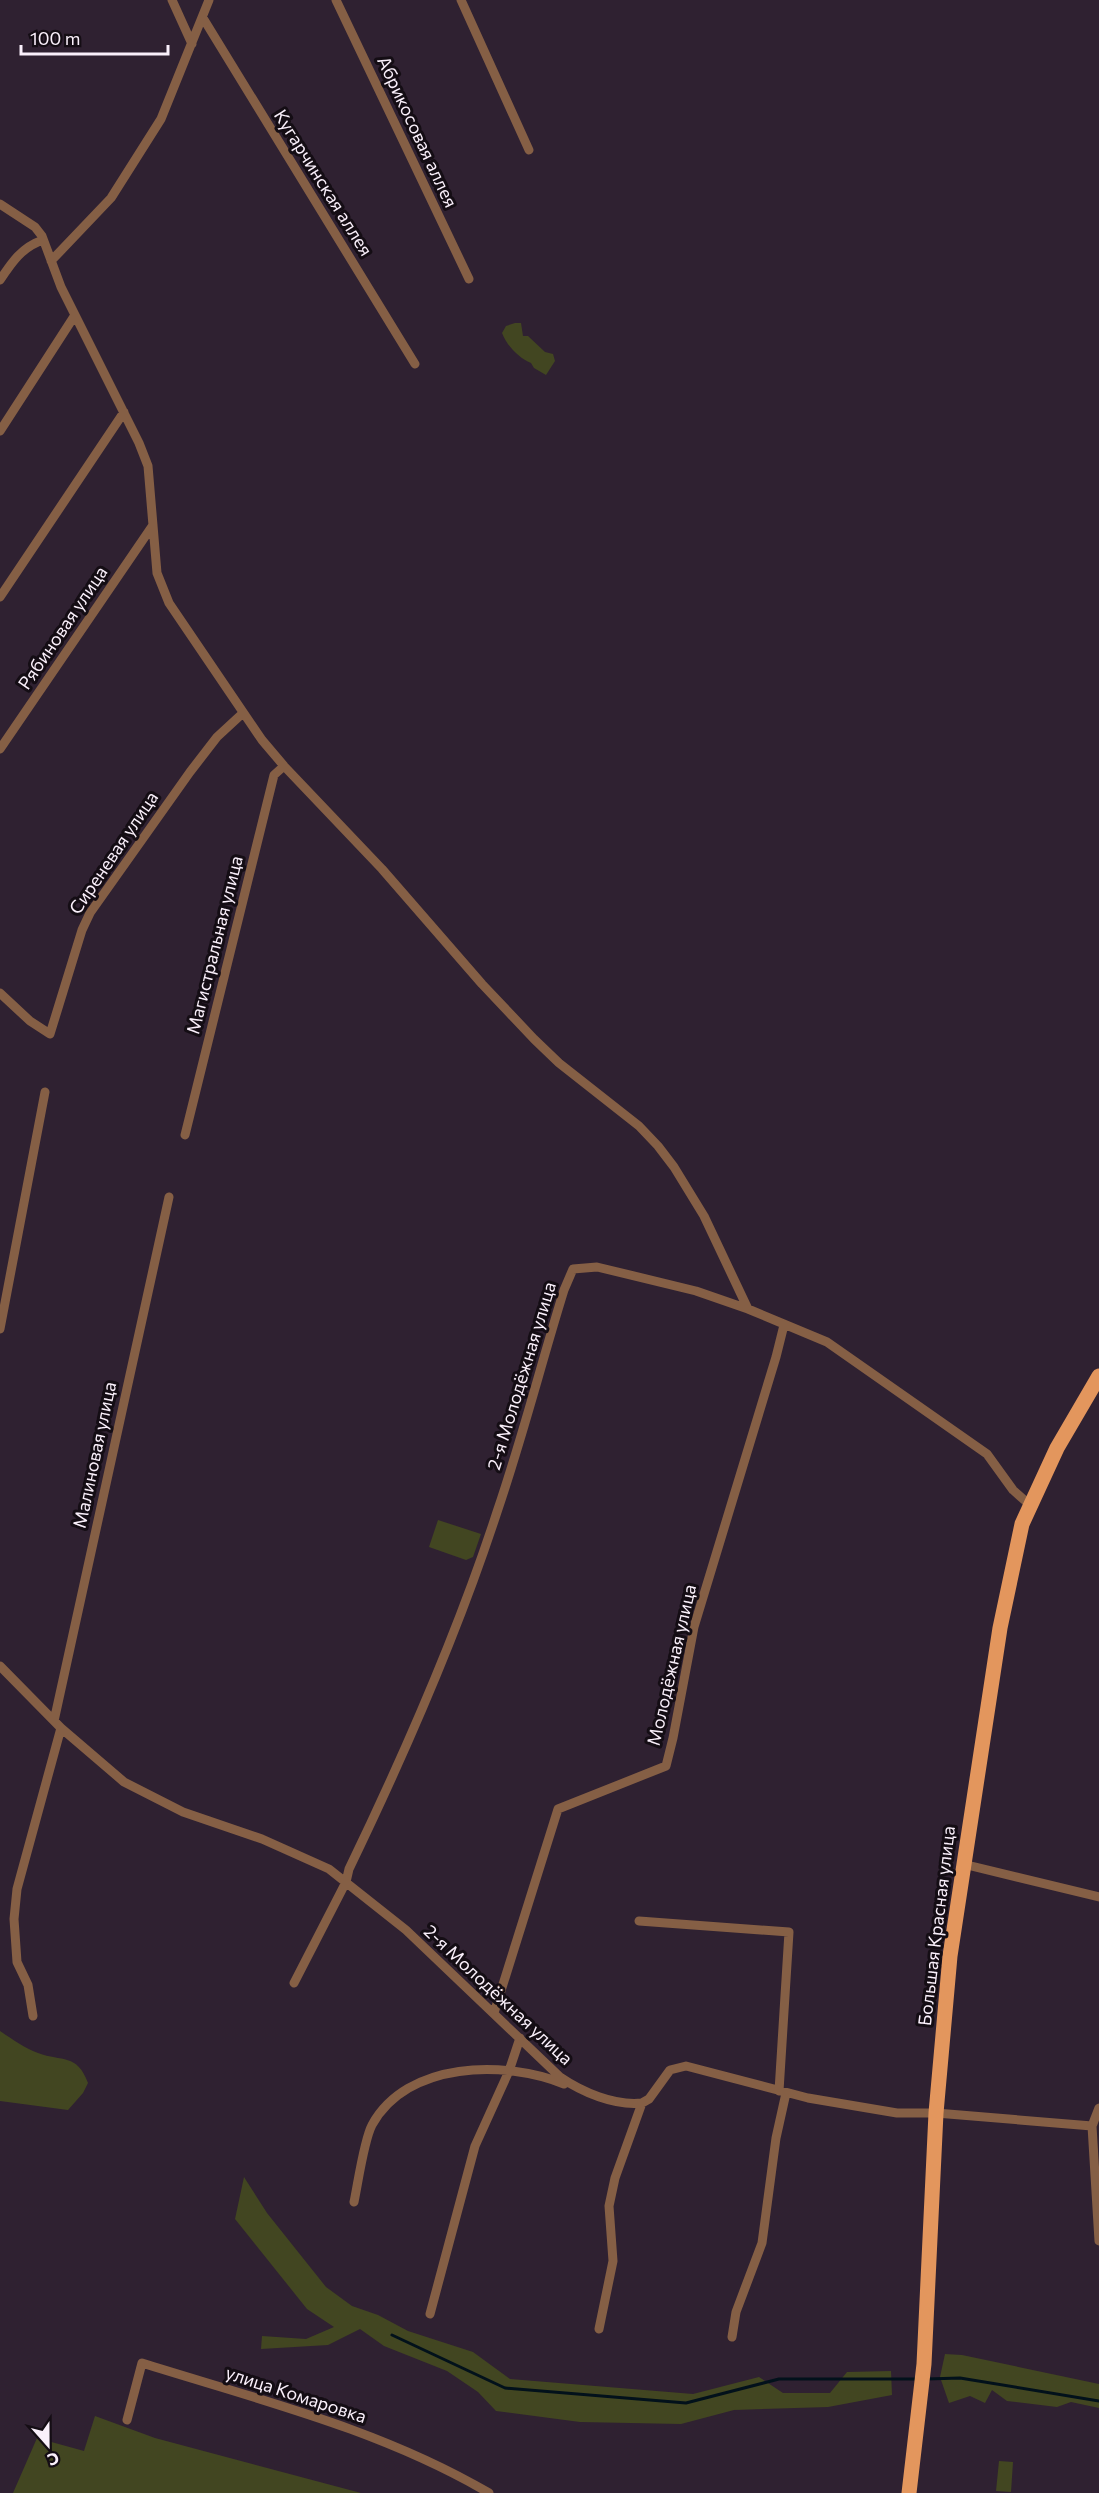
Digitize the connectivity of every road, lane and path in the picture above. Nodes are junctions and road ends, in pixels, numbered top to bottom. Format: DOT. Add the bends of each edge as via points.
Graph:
graph roads {
  1 [pos="172,0"];
  2 [pos="209,0"];
  3 [pos="336,0"];
  4 [pos="461,0"];
  5 [pos="203,18"];
  6 [pos="192,44"];
  7 [pos="529,150"];
  8 [pos="0,204"];
  9 [pos="43,240"];
  10 [pos="51,261"];
  11 [pos="469,279"];
  12 [pos="0,280"];
  13 [pos="75,315"];
  14 [pos="415,364"];
  15 [pos="124,412"];
  16 [pos="0,431"];
  17 [pos="153,525"];
  18 [pos="0,597"];
  19 [pos="243,712"];
  20 [pos="0,749"];
  21 [pos="284,766"];
  22 [pos="0,993"];
  23 [pos="45,1092"];
  24 [pos="185,1135"];
  25 [pos="169,1197"];
  26 [pos="748,1309"];
  27 [pos="784,1325"];
  28 [pos="0,1329"];
  29 [pos="1097,1384"];
  30 [pos="1030,1505"];
  31 [pos="0,1666"];
  32 [pos="57,1724"];
  33 [pos="963,1864"];
  34 [pos="346,1882"];
  35 [pos="1099,1897"];
  36 [pos="639,1922"];
  37 [pos="294,1983"];
  38 [pos="494,2013"];
  39 [pos="33,2016"];
  40 [pos="519,2038"];
  41 [pos="509,2071"];
  42 [pos="579,2090"];
  43 [pos="782,2092"];
  44 [pos="642,2103"];
  45 [pos="1099,2108"];
  46 [pos="936,2113"];
  47 [pos="1092,2126"];
  48 [pos="354,2202"];
  49 [pos="1099,2241"];
  50 [pos="430,2314"];
  51 [pos="599,2329"];
  52 [pos="732,2337"];
  53 [pos="127,2420"];
  54 [pos="489,2493"];
  55 [pos="909,2493"];
  1 -- 6 [label="street"];
  2 -- 5 [label="street"];
  3 -- 11 [label="street, Абрикосовая аллея"];
  4 -- 7 [label="street"];
  5 -- 6 [label="street"];
  5 -- 14 [label="street, Кугарчинская аллея"];
  6 -- 10 [label="street" via="161,119 111,198"];
  8 -- 9 [label="street" via="36,226"];
  9 -- 10 [label="street"];
  9 -- 12 [label="street" via="20,252"];
  10 -- 13 [label="street"];
  13 -- 15 [label="street"];
  13 -- 16 [label="street"];
  15 -- 17 [label="street" via="148,466"];
  15 -- 18 [label="street"];
  17 -- 19 [label="street" via="157,573 169,603"];
  17 -- 20 [label="street, Рябиновая улица"];
  19 -- 21 [label="street"];
  19 -- 22 [label="street, Сиреневая улица" via="190,772 90,914 50,1034"];
  21 -- 24 [label="street, Магистральная улица" via="274,776"];
  21 -- 26 [label="street" via="382,868 534,1039 639,1125 658,1146 704,1216"];
  23 -- 28 [label="street"];
  25 -- 32 [label="street, Малиновая улица"];
  26 -- 27 [label="street, 2-я Молодёжная улица"];
  26 -- 34 [label="street, 2-я Молодёжная улица" via="647,1277 597,1266 573,1269 498,1511 451,1639"];
  27 -- 30 [label="street, 2-я Молодёжная улица" via="827,1342 987,1454 1012,1490"];
  27 -- 38 [label="street, Молодёжная улица" via="694,1627 666,1766 558,1809"];
  29 -- 30 [label="main road, Большая Красная улица" via="1057,1448"];
  30 -- 33 [label="main road, Большая Красная улица" via="1006,1595"];
  31 -- 32 [label="street"];
  32 -- 34 [label="street" via="124,1782 183,1812 308,1858"];
  32 -- 39 [label="street, Малиновая улица" via="17,1889 14,1919 16,1962 28,1984"];
  33 -- 35 [label="street"];
  33 -- 46 [label="main road, Большая Красная улица" via="950,1956"];
  34 -- 37 [label="street, 2-я Молодёжная улица"];
  34 -- 38 [label="street, 2-я Молодёжная улица" via="406,1930"];
  36 -- 43 [label="street" via="789,1932"];
  38 -- 40 [label="street, 2-я Молодёжная улица"];
  40 -- 41 [label="street"];
  40 -- 42 [label="street, 2-я Молодёжная улица"];
  41 -- 42 [label="street" via="548,2078"];
  41 -- 48 [label="street" via="476,2070 437,2077 392,2101 371,2127"];
  41 -- 50 [label="street" via="475,2146"];
  42 -- 44 [label="street, 2-я Молодёжная улица" via="631,2104"];
  43 -- 44 [label="street" via="686,2066 670,2070"];
  43 -- 46 [label="street" via="897,2113"];
  43 -- 52 [label="street" via="762,2244 735,2312"];
  44 -- 51 [label="street" via="609,2206 613,2261"];
  45 -- 47 [label="street"];
  46 -- 47 [label="street"];
  46 -- 55 [label="main road, Большая Красная улица" via="924,2364"];
  47 -- 49 [label="street"];
  53 -- 54 [label="street, улица Комаровка" via="142,2363 355,2430 432,2461"];
}
